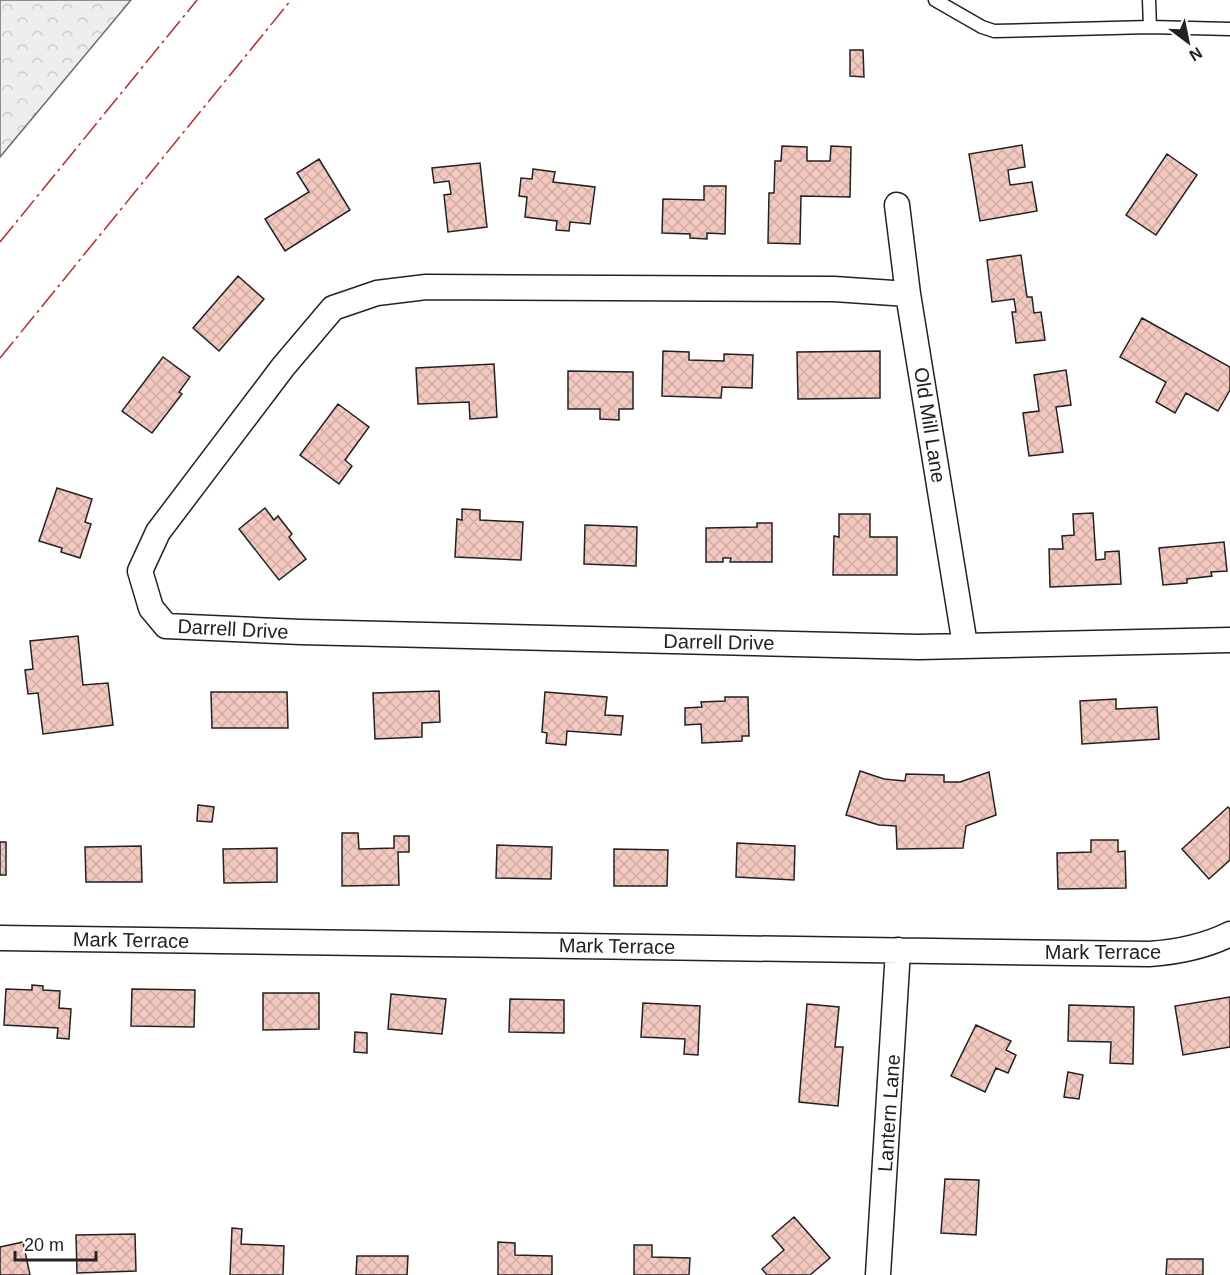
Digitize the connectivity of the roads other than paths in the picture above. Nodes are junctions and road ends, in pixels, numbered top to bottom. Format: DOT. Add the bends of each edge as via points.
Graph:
graph roads {
  1 [pos="935,0"];
  2 [pos="1149,0"];
  3 [pos="1150,27"];
  4 [pos="1230,29"];
  5 [pos="897,205"];
  6 [pos="908,294"];
  7 [pos="1230,640"];
  8 [pos="965,645"];
  9 [pos="1230,934"];
  10 [pos="0,938"];
  11 [pos="898,950"];
  12 [pos="878,1275"];
  1 -- 3 [label="lane" via="994,31"];
  2 -- 3 [label="lane"];
  3 -- 4 [label="lane"];
  5 -- 6 [label="street, Old Mill Lane"];
  6 -- 8 [label="street, Old Mill Lane"];
  6 -- 8 [label="street, Darrell Drive" via="834,289 426,287 377,293 333,308 283,367 158,532 140,571 151,608 166,626 907,647"];
  7 -- 8 [label="street, Darrell Drive"];
  9 -- 11 [label="street, Mark Terrace" via="1186,950 1149,954"];
  10 -- 11 [label="street, Mark Terrace"];
  11 -- 12 [label="street, Lantern Lane"];
}
